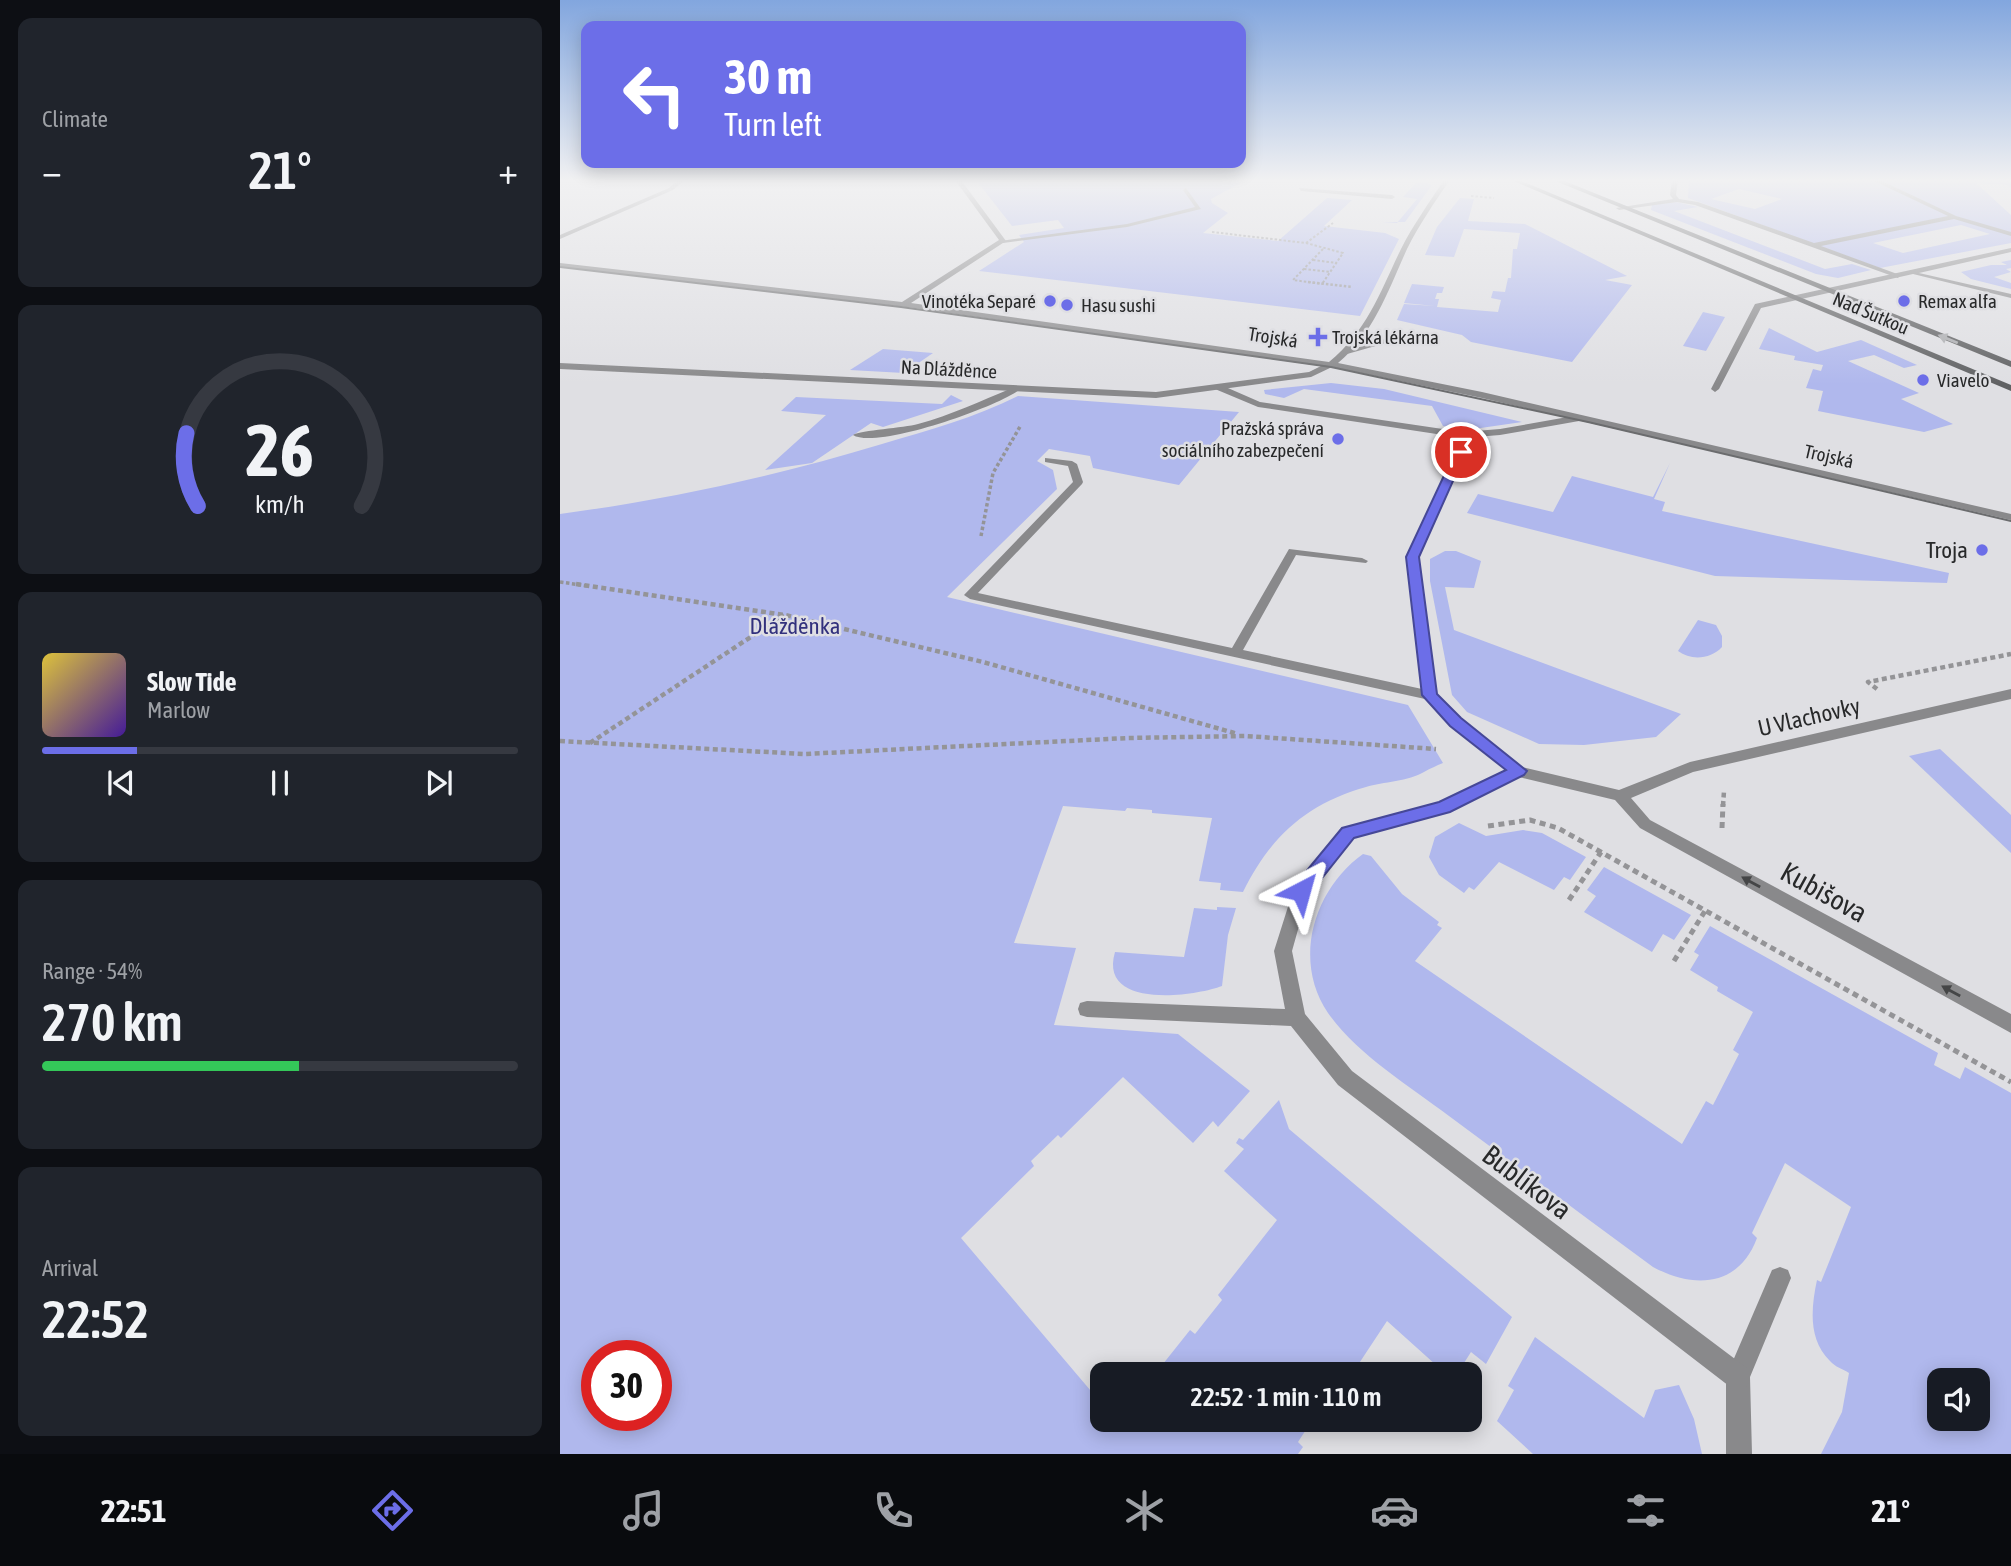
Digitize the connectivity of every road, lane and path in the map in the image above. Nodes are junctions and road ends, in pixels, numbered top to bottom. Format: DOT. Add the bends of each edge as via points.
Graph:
graph roads {
  1 [pos="992,248"];
  2 [pos="1323,248"];
  3 [pos="1405,248"];
  4 [pos="1674,248"];
  5 [pos="1719,248"];
  6 [pos="1821,248"];
  7 [pos="2011,250"];
  8 [pos="1312,260"];
  9 [pos="1337,263"];
  10 [pos="560,265"];
  11 [pos="1303,269"];
  12 [pos="1330,272"];
  13 [pos="1911,273"];
  14 [pos="1898,276"];
  15 [pos="1322,284"];
  16 [pos="1385,291"];
  17 [pos="1828,291"];
  18 [pos="2011,296"];
  19 [pos="1795,298"];
  20 [pos="903,305"];
  21 [pos="1409,334"];
  22 [pos="1347,352"];
  23 [pos="2011,364"];
  24 [pos="1334,365"];
  25 [pos="560,366"];
  26 [pos="1218,387"];
  27 [pos="2011,388"];
  28 [pos="1715,389"];
  29 [pos="1015,390"];
  30 [pos="1058,391"];
  31 [pos="1579,418"];
  32 [pos="858,435"];
  33 [pos="1461,452"];
  34 [pos="1048,460"];
  35 [pos="2011,517"];
  36 [pos="1362,561"];
  37 [pos="560,582"];
  38 [pos="970,595"];
  39 [pos="785,615"];
  40 [pos="1235,653"];
  41 [pos="2011,654"];
  42 [pos="2011,694"];
  43 [pos="1429,695"];
  44 [pos="1907,717"];
  45 [pos="1245,736"];
  46 [pos="560,741"];
  47 [pos="589,744"];
  48 [pos="1485,745"];
  49 [pos="1518,771"];
  50 [pos="1737,787"];
  51 [pos="1620,796"];
  52 [pos="1443,807"];
  53 [pos="1722,836"];
  54 [pos="1601,852"];
  55 [pos="1569,900"];
  56 [pos="1705,911"];
  57 [pos="1674,961"];
  58 [pos="1087,1009"];
  59 [pos="1296,1017"];
  60 [pos="2011,1024"];
  61 [pos="2011,1082"];
  62 [pos="1780,1278"];
  63 [pos="1738,1377"];
  64 [pos="1740,1454"];
  1 -- 20 [label="street"];
  2 -- 8 [label="path"];
  2 -- 9 [label="path" via="1343,253"];
  3 -- 16 [label="street"];
  4 -- 19 [label="main road, Nad Šutkou"];
  5 -- 17 [label="main road, Nad Šutkou"];
  6 -- 14 [label="street"];
  7 -- 13 [label="street"];
  8 -- 9 [label="path"];
  8 -- 11 [label="path"];
  9 -- 12 [label="path"];
  10 -- 20 [label="street, Trojská"];
  11 -- 12 [label="path"];
  11 -- 15 [label="path" via="1293,280"];
  12 -- 15 [label="path"];
  13 -- 14 [label="street"];
  13 -- 18 [label="street"];
  14 -- 17 [label="street"];
  15 -- 16 [label="path"];
  16 -- 22 [label="street" via="1367,328"];
  17 -- 19 [label="street"];
  23 -- 17 [label="main road, Nad Šutkou, one-way"];
  19 -- 27 [label="main road, Nad Šutkou"];
  19 -- 28 [label="street" via="1758,306"];
  20 -- 24 [label="street, Trojská"];
  21 -- 22 [label="street"];
  22 -- 24 [label="street"];
  24 -- 26 [label="street, Na Dlážděnce" via="1311,374"];
  24 -- 31 [label="street, Trojská"];
  25 -- 29 [label="street, Na Dlážděnce"];
  26 -- 30 [label="street, Na Dlážděnce" via="1156,395"];
  26 -- 31 [label="street" via="1258,404 1463,435"];
  29 -- 30 [label="street, Na Dlážděnce"];
  29 -- 32 [label="street" via="891,435"];
  30 -- 38 [label="path" via="1015,430 993,473"];
  31 -- 35 [label="street, Trojská"];
  33 -- 43 [label="street" via="1413,557"];
  34 -- 38 [label="street" via="1072,464 1078,482"];
  36 -- 40 [label="street" via="1293,551"];
  37 -- 39 [label="path"];
  38 -- 40 [label="street"];
  39 -- 45 [label="path" via="983,662"];
  39 -- 47 [label="path"];
  40 -- 43 [label="street"];
  41 -- 44 [label="path" via="1868,682"];
  42 -- 44 [label="street, U Vlachovky"];
  43 -- 48 [label="street"];
  44 -- 51 [label="street, U Vlachovky" via="1690,767"];
  45 -- 47 [label="path" via="804,754"];
  45 -- 48 [label="path" via="1424,750"];
  46 -- 47 [label="path"];
  48 -- 49 [label="street"];
  49 -- 51 [label="street"];
  49 -- 52 [label="street, Bublíkova"];
  50 -- 53 [label="path" via="1724,790"];
  60 -- 51 [label="street, Kubišova, one-way" via="1645,824"];
  52 -- 54 [label="path" via="1479,827 1530,820 1558,828"];
  52 -- 59 [label="street, Bublíkova" via="1348,833 1301,891 1283,951"];
  54 -- 55 [label="path"];
  54 -- 56 [label="path"];
  56 -- 57 [label="path"];
  56 -- 61 [label="path"];
  58 -- 59 [label="street"];
  59 -- 63 [label="street, Bublíkova" via="1345,1078"];
  62 -- 63 [label="street"];
  63 -- 64 [label="street"];
}
